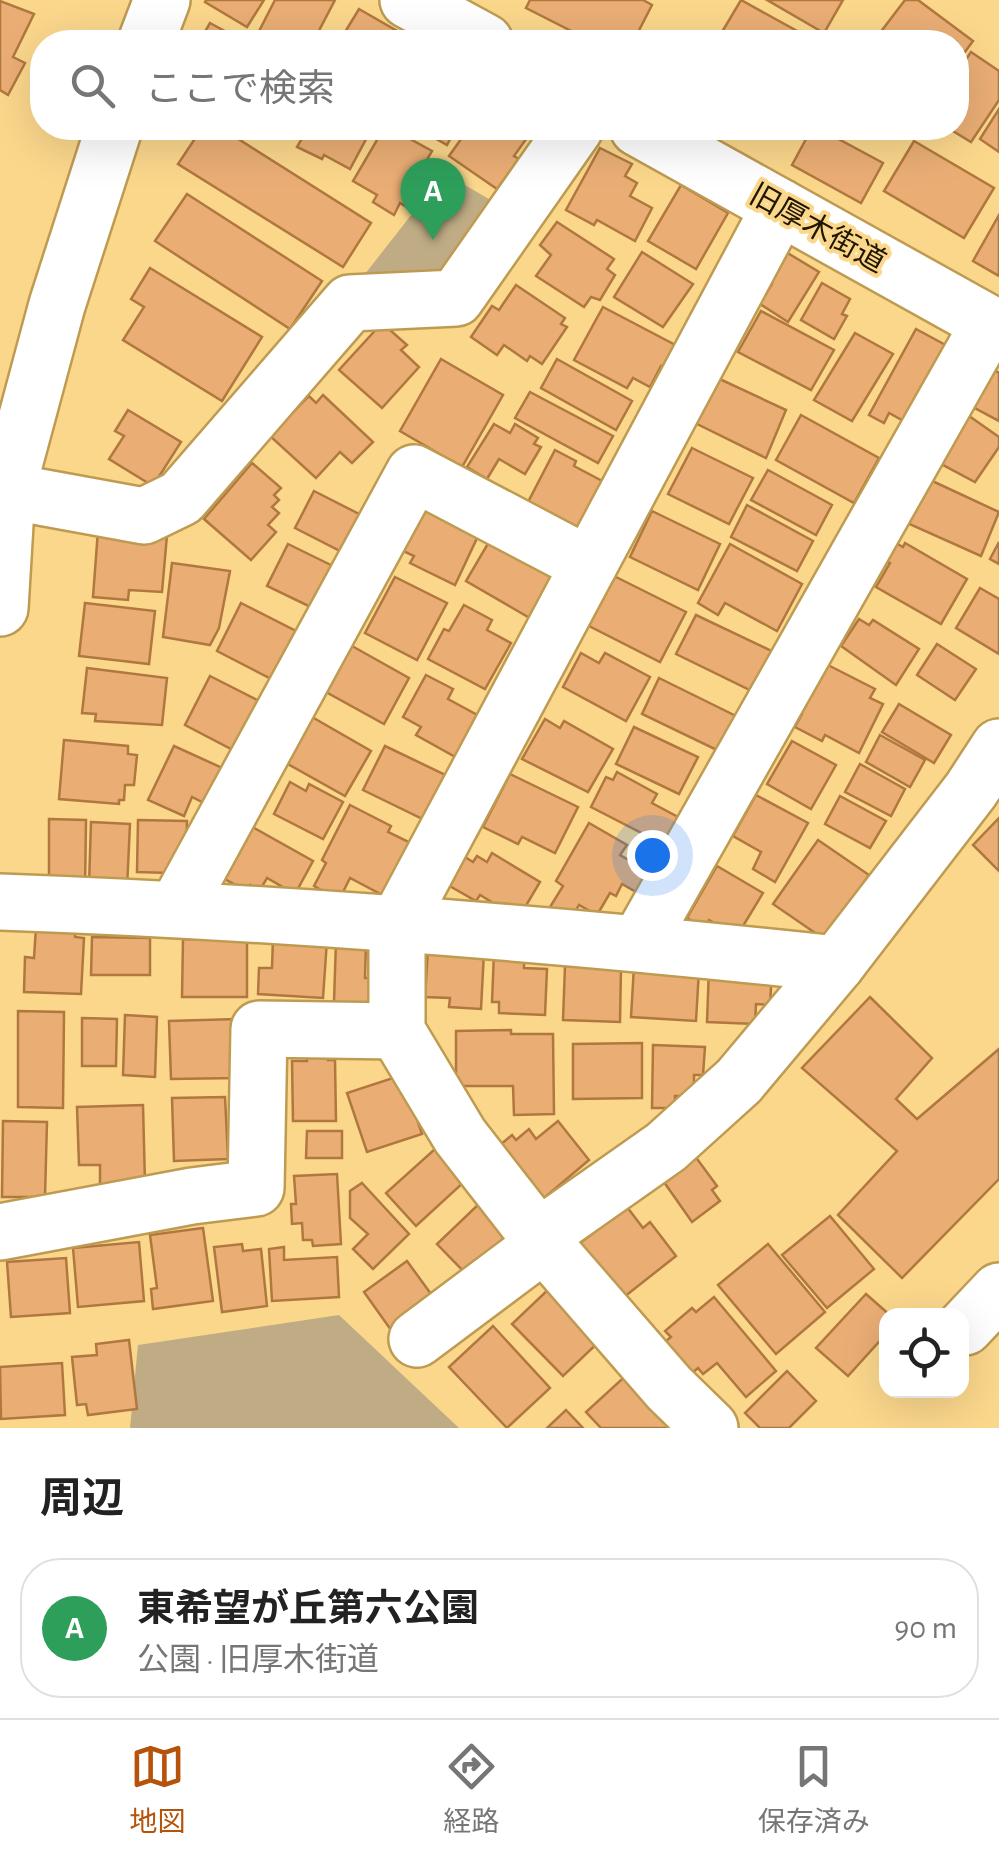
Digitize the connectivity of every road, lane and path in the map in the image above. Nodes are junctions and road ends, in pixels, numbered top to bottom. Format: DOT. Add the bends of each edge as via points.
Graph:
graph roads {
  1 [pos="162,0"];
  2 [pos="408,0"];
  3 [pos="151,30"];
  4 [pos="462,30"];
  5 [pos="110,140"];
  6 [pos="568,140"];
  7 [pos="660,140"];
  8 [pos="780,207"];
  9 [pos="994,326"];
  10 [pos="7,491"];
  11 [pos="589,565"];
  12 [pos="0,608"];
  13 [pos="999,747"];
  14 [pos="0,902"];
  15 [pos="177,908"];
  16 [pos="397,926"];
  17 [pos="639,942"];
  18 [pos="837,964"];
  19 [pos="397,1031"];
  20 [pos="0,1232"];
  21 [pos="541,1241"];
  22 [pos="418,1339"];
  23 [pos="710,1428"];
  1 -- 3 [label="street"];
  2 -- 4 [label="street"];
  5 -- 10 [label="street"];
  6 -- 10 [label="street" via="456,298 350,303 181,498 144,516"];
  7 -- 8 [label="street, 旧厚木街道"];
  8 -- 9 [label="street, 旧厚木街道"];
  8 -- 11 [label="street"];
  9 -- 17 [label="street"];
  10 -- 12 [label="street"];
  11 -- 15 [label="street" via="414,473"];
  11 -- 16 [label="street"];
  13 -- 18 [label="street"];
  14 -- 15 [label="street"];
  15 -- 16 [label="street"];
  16 -- 17 [label="street"];
  16 -- 19 [label="street"];
  17 -- 18 [label="street"];
  18 -- 21 [label="street" via="724,1094"];
  19 -- 20 [label="street" via="259,1028 256,1188"];
  19 -- 21 [label="street" via="460,1136"];
  21 -- 22 [label="street"];
  21 -- 23 [label="street"];
}
